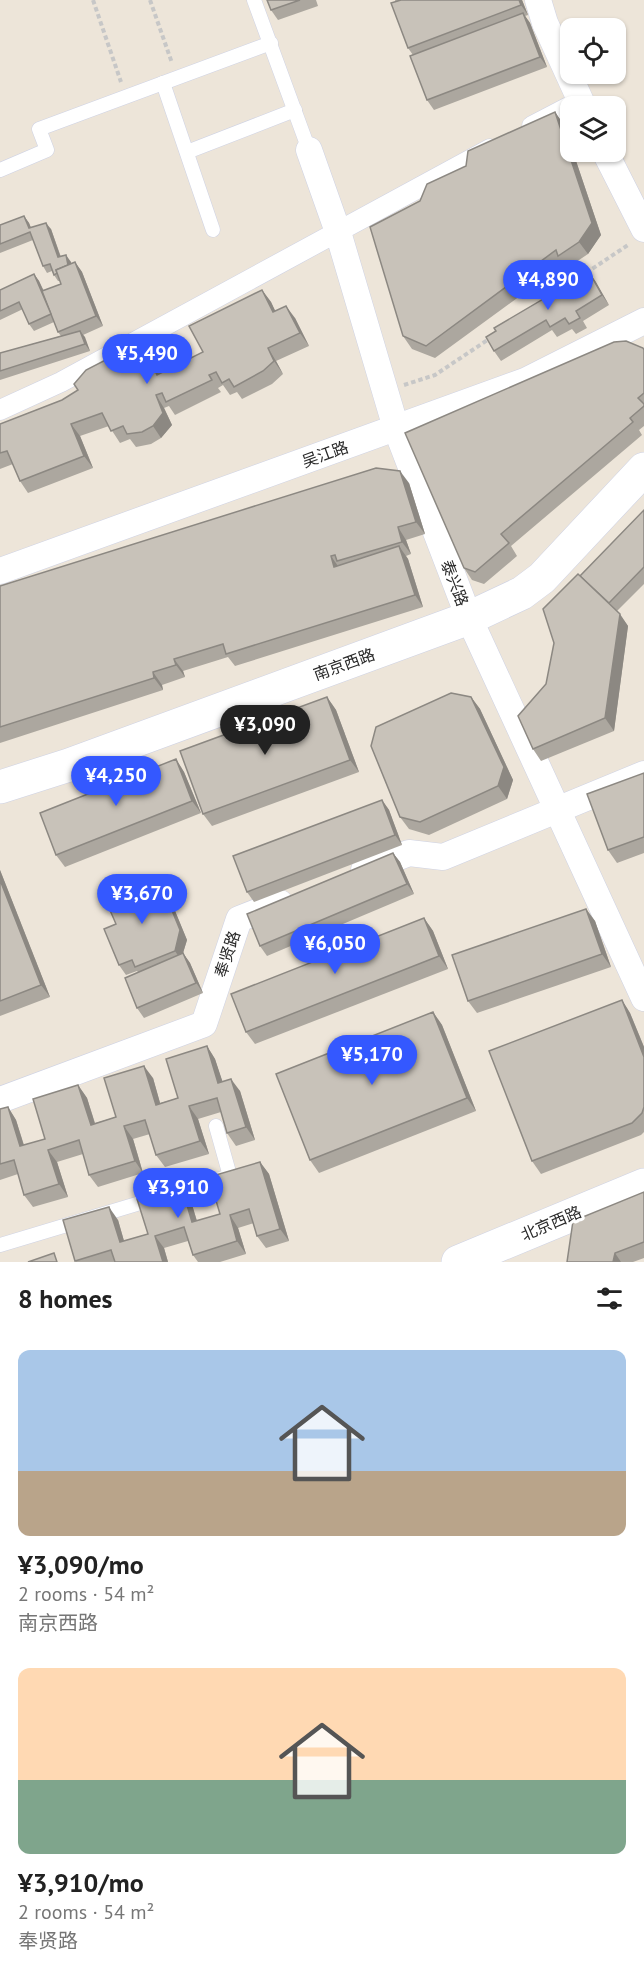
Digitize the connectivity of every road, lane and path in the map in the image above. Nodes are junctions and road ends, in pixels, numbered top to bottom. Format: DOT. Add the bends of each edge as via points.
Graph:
graph roads {
  1 [pos="93,0"];
  2 [pos="150,0"];
  3 [pos="254,0"];
  4 [pos="538,0"];
  5 [pos="271,43"];
  6 [pos="177,78"];
  7 [pos="163,83"];
  8 [pos="577,96"];
  9 [pos="126,97"];
  10 [pos="295,110"];
  11 [pos="560,114"];
  12 [pos="309,150"];
  13 [pos="187,152"];
  14 [pos="609,162"];
  15 [pos="0,170"];
  16 [pos="213,231"];
  17 [pos="338,232"];
  18 [pos="639,235"];
  19 [pos="578,279"];
  20 [pos="644,321"];
  21 [pos="492,337"];
  22 [pos="384,392"];
  23 [pos="0,410"];
  24 [pos="396,428"];
  25 [pos="644,469"];
  26 [pos="0,571"];
  27 [pos="469,618"];
  28 [pos="644,774"];
  29 [pos="0,787"];
  30 [pos="556,809"];
  31 [pos="345,878"];
  32 [pos="302,894"];
  33 [pos="644,998"];
  34 [pos="0,1100"];
  35 [pos="216,1126"];
  36 [pos="644,1185"];
  37 [pos="0,1245"];
  38 [pos="458,1262"];
  1 -- 9 [label="path"];
  2 -- 6 [label="path"];
  3 -- 5 [label="lane"];
  4 -- 8 [label="street"];
  5 -- 6 [label="lane"];
  5 -- 10 [label="lane"];
  6 -- 7 [label="lane"];
  7 -- 9 [label="lane"];
  7 -- 13 [label="lane"];
  9 -- 15 [label="lane" via="39,129 47,150"];
  10 -- 12 [label="lane"];
  10 -- 13 [label="lane"];
  11 -- 17 [label="street"];
  12 -- 17 [label="street, 泰兴路"];
  13 -- 16 [label="lane"];
  14 -- 18 [label="street"];
  17 -- 22 [label="street, 泰兴路"];
  17 -- 23 [label="street" via="61,382"];
  18 -- 19 [label="path"];
  20 -- 24 [label="street, 吴江路" via="525,381"];
  21 -- 22 [label="path" via="435,375"];
  22 -- 24 [label="street, 泰兴路"];
  24 -- 26 [label="street, 吴江路"];
  24 -- 27 [label="street, 泰兴路"];
  25 -- 27 [label="main road, 南京西路" via="542,578 522,593"];
  27 -- 29 [label="main road, 南京西路"];
  27 -- 30 [label="street, 泰兴路"];
  28 -- 30 [label="street"];
  30 -- 31 [label="street" via="443,857 409,853"];
  30 -- 33 [label="street, 泰兴路"];
  32 -- 34 [label="street, 奉贤路" via="239,918 204,1024"];
  35 -- 37 [label="lane" via="230,1176"];
  36 -- 38 [label="main road, 北京西路"];
}
